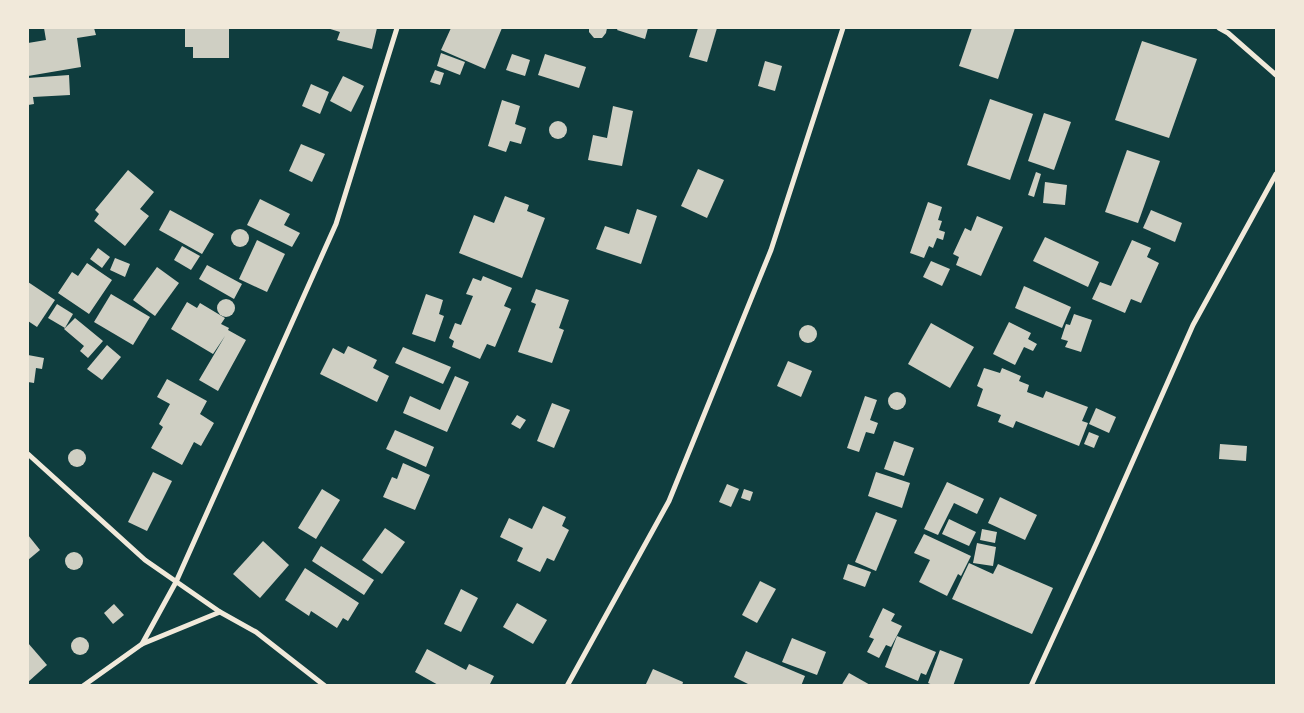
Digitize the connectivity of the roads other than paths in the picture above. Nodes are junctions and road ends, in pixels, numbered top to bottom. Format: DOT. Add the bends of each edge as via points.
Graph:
graph roads {
  1 [pos="397,28"];
  2 [pos="843,28"];
  3 [pos="1219,28"];
  4 [pos="1276,75"];
  5 [pos="1276,174"];
  6 [pos="28,454"];
  7 [pos="176,582"];
  8 [pos="220,612"];
  9 [pos="142,644"];
  10 [pos="83,686"];
  11 [pos="325,686"];
  12 [pos="567,686"];
  13 [pos="1030,686"];
  1 -- 7 [label="street" via="336,224"];
  2 -- 12 [label="street" via="771,250 669,500"];
  3 -- 4 [label="street"];
  5 -- 13 [label="street" via="1193,324"];
  6 -- 7 [label="street" via="145,560"];
  7 -- 8 [label="street"];
  7 -- 9 [label="street"];
  8 -- 9 [label="street"];
  8 -- 11 [label="street" via="256,632"];
  9 -- 10 [label="street"];
}
